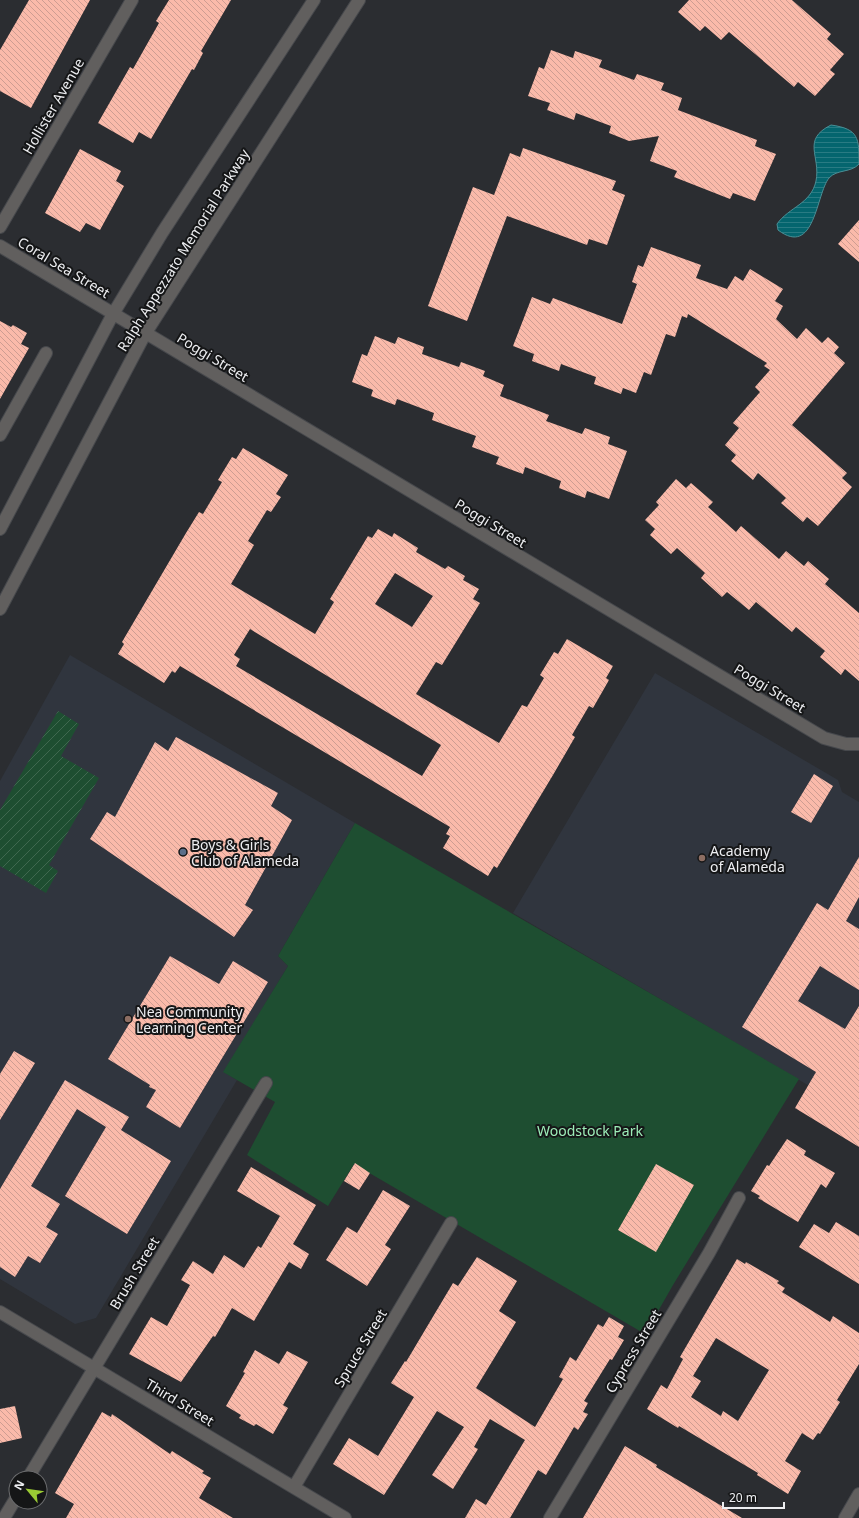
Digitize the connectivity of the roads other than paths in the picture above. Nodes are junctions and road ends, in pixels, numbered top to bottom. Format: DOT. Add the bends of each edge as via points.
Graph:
graph roads {
  1 [pos="132,0"];
  2 [pos="314,0"];
  3 [pos="359,0"];
  4 [pos="0,227"];
  5 [pos="0,246"];
  6 [pos="113,314"];
  7 [pos="145,334"];
  8 [pos="46,353"];
  9 [pos="3,423"];
  10 [pos="0,435"];
  11 [pos="0,529"];
  12 [pos="0,609"];
  13 [pos="859,744"];
  14 [pos="266,1083"];
  15 [pos="739,1198"];
  16 [pos="452,1223"];
  17 [pos="0,1312"];
  18 [pos="93,1368"];
  19 [pos="33,1470"];
  20 [pos="294,1487"];
  21 [pos="859,1494"];
  22 [pos="345,1518"];
  23 [pos="550,1518"];
  24 [pos="845,1518"];
  1 -- 4 [label="street, Hollister Avenue"];
  2 -- 6 [label="street, Ralph Appezzato Memorial Parkway" via="162,233"];
  3 -- 7 [label="street, Ralph Appezzato Memorial Parkway"];
  5 -- 6 [label="street, Coral Sea Street"];
  6 -- 7 [label="street, Poggi Street"];
  6 -- 11 [label="street, Ralph Appezzato Memorial Parkway"];
  7 -- 12 [label="street, Ralph Appezzato Memorial Parkway"];
  7 -- 13 [label="street, Poggi Street" via="824,738 846,744"];
  8 -- 9 [label="street"];
  9 -- 10 [label="street"];
  14 -- 18 [label="street, Brush Street"];
  15 -- 23 [label="street, Cypress Street" via="709,1253"];
  16 -- 20 [label="street, Spruce Street"];
  17 -- 18 [label="street, Third Street"];
  18 -- 19 [label="street, Brush Street"];
  18 -- 20 [label="street, Third Street"];
  20 -- 22 [label="street, Third Street"];
  21 -- 24 [label="street"];
}
